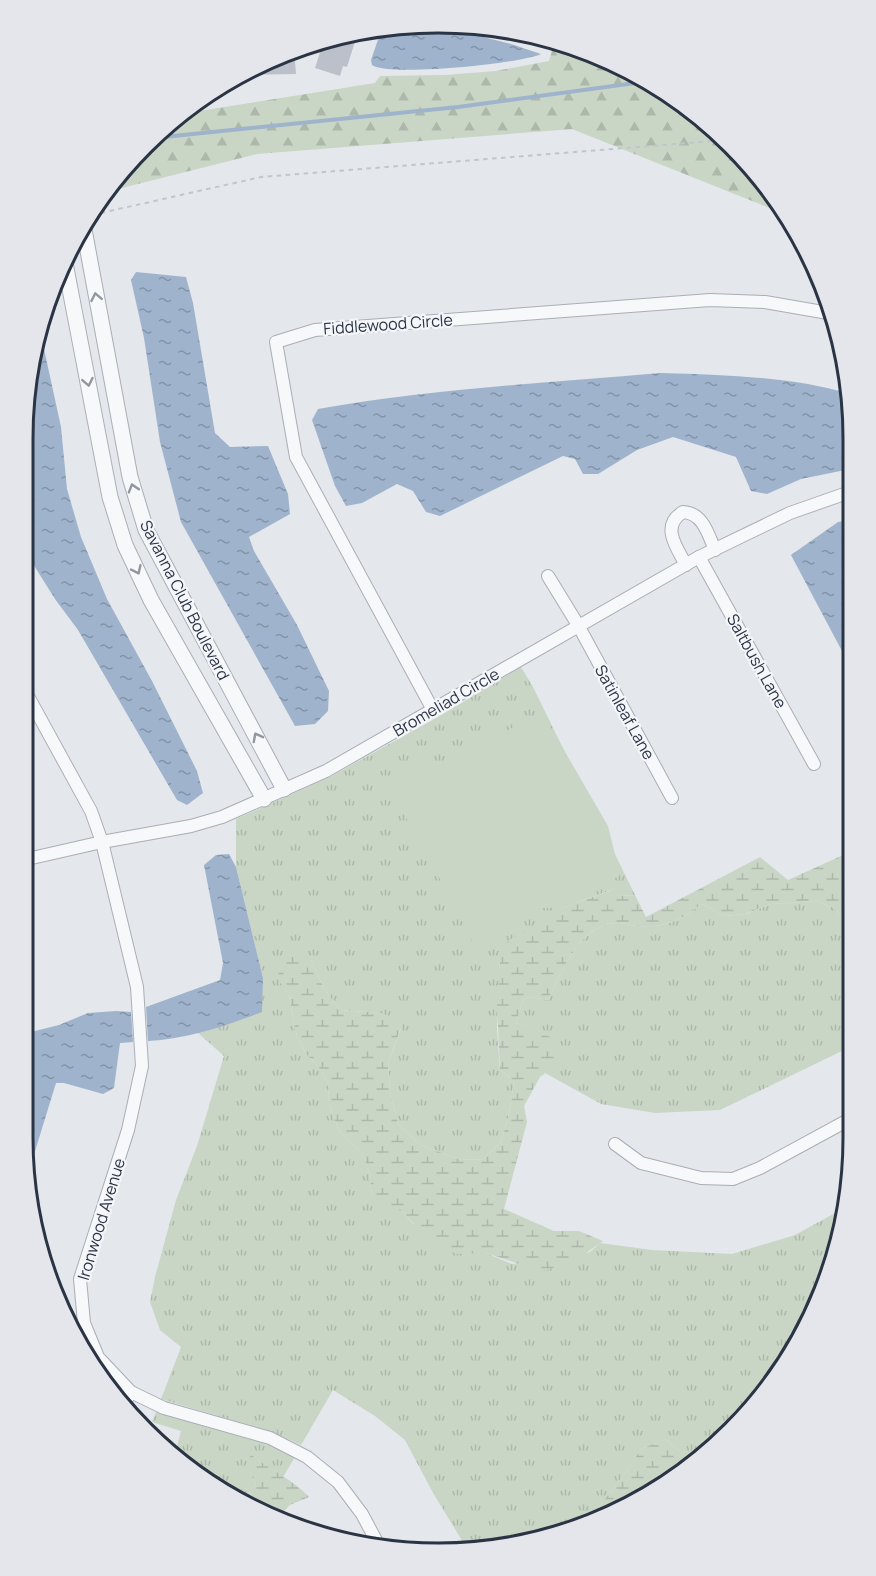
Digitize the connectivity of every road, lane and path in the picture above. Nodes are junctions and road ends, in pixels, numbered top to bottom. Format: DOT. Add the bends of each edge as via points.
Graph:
graph roads {
  1 [pos="712,141"];
  2 [pos="102,212"];
  3 [pos="85,239"];
  4 [pos="67,276"];
  5 [pos="823,312"];
  6 [pos="843,494"];
  7 [pos="715,550"];
  8 [pos="699,557"];
  9 [pos="686,565"];
  10 [pos="548,576"];
  11 [pos="578,625"];
  12 [pos="33,705"];
  13 [pos="433,710"];
  14 [pos="814,764"];
  15 [pos="284,789"];
  16 [pos="672,798"];
  17 [pos="264,799"];
  18 [pos="102,842"];
  19 [pos="33,858"];
  20 [pos="843,1123"];
  21 [pos="615,1144"];
  22 [pos="131,1392"];
  23 [pos="128,1397"];
  24 [pos="375,1538"];
  1 -- 2 [label="path" via="261,177"];
  15 -- 3 [label="street, Savanna Club Boulevard, one-way" via="146,530 130,477"];
  4 -- 17 [label="street, Savanna Club Boulevard, one-way" via="110,496 125,545 151,600"];
  5 -- 13 [label="street, Fiddlewood Circle" via="765,302 710,300 315,330 276,342 296,457"];
  6 -- 7 [label="street, Bromeliad Circle" via="790,513"];
  7 -- 8 [label="street, Bromeliad Circle"];
  7 -- 9 [label="street" via="700,519 683,512 671,530"];
  8 -- 9 [label="street, Bromeliad Circle"];
  8 -- 14 [label="street, Saltbush Lane"];
  9 -- 11 [label="street, Bromeliad Circle"];
  10 -- 11 [label="street, Satinleaf Lane"];
  11 -- 13 [label="street, Bromeliad Circle"];
  11 -- 16 [label="street, Satinleaf Lane"];
  12 -- 18 [label="street, Ironwood Avenue" via="91,811"];
  13 -- 15 [label="street, Bromeliad Circle" via="326,771"];
  15 -- 17 [label="street, Bromeliad Circle"];
  17 -- 18 [label="street, Bromeliad Circle" via="191,826"];
  18 -- 19 [label="street, Bromeliad Circle"];
  18 -- 22 [label="street, Ironwood Avenue" via="137,987 142,1066 128,1130 80,1280 84,1323 98,1358"];
  20 -- 21 [label="street" via="733,1179 701,1178 640,1163"];
  22 -- 23 [label="street"];
  22 -- 24 [label="street, Ironwood Avenue" via="164,1407 270,1438 307,1457 338,1482"];
}
